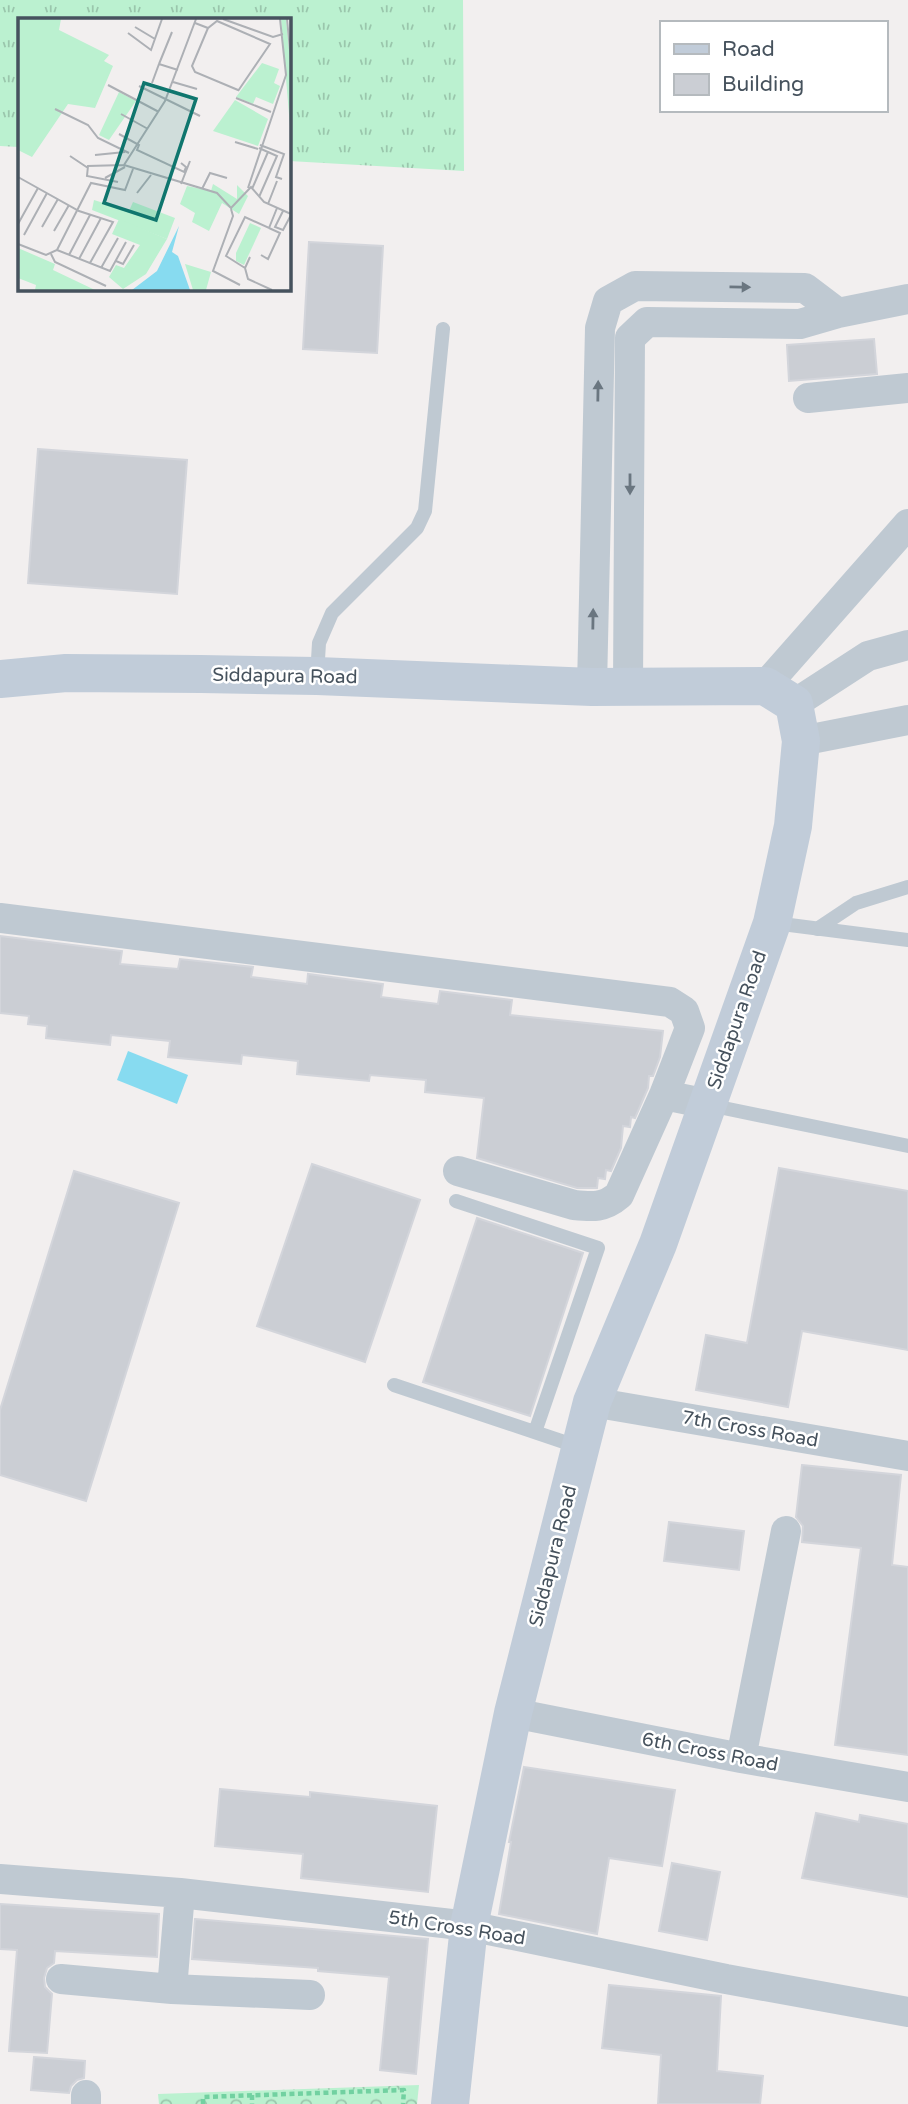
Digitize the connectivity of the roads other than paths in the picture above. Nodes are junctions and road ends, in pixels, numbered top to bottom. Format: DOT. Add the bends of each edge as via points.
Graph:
graph roads {
  1 [pos="908,299"];
  2 [pos="838,313"];
  3 [pos="443,329"];
  4 [pos="908,388"];
  5 [pos="808,398"];
  6 [pos="908,524"];
  7 [pos="908,645"];
  8 [pos="317,676"];
  9 [pos="0,679"];
  10 [pos="610,687"];
  11 [pos="779,695"];
  12 [pos="908,720"];
  13 [pos="801,741"];
  14 [pos="908,887"];
  15 [pos="0,918"];
  16 [pos="772,923"];
  17 [pos="817,929"];
  18 [pos="908,940"];
  19 [pos="664,1095"];
  20 [pos="708,1104"];
  21 [pos="908,1146"];
  22 [pos="458,1171"];
  23 [pos="456,1201"];
  24 [pos="394,1385"];
  25 [pos="592,1402"];
  26 [pos="535,1432"];
  27 [pos="580,1448"];
  28 [pos="908,1456"];
  29 [pos="786,1531"];
  30 [pos="513,1713"];
  31 [pos="741,1758"];
  32 [pos="908,1787"];
  33 [pos="0,1878"];
  34 [pos="180,1893"];
  35 [pos="469,1926"];
  36 [pos="61,1979"];
  37 [pos="172,1989"];
  38 [pos="310,1995"];
  39 [pos="908,2012"];
  40 [pos="450,2104"];
  1 -- 2 [label="street"];
  2 -- 10 [label="street, one-way" via="800,324 647,322 629,338"];
  10 -- 2 [label="street, one-way" via="600,328 608,301 635,286 805,288"];
  3 -- 8 [label="lane" via="425,511 416,528 332,613 319,643"];
  4 -- 5 [label="street"];
  6 -- 11 [label="street"];
  7 -- 11 [label="street" via="868,656"];
  8 -- 9 [label="street, Siddapura Road" via="66,673"];
  8 -- 10 [label="street, Siddapura Road"];
  10 -- 11 [label="street, Siddapura Road"];
  11 -- 13 [label="street, Siddapura Road"];
  12 -- 13 [label="street"];
  13 -- 16 [label="street, Siddapura Road" via="793,827"];
  14 -- 17 [label="lane" via="856,903"];
  15 -- 19 [label="street" via="670,1002 684,1011 690,1028"];
  16 -- 17 [label="lane"];
  16 -- 20 [label="street, Siddapura Road"];
  17 -- 18 [label="lane"];
  19 -- 20 [label="street"];
  19 -- 22 [label="street" via="619,1195 608,1204 574,1205"];
  20 -- 21 [label="lane"];
  20 -- 25 [label="street, Siddapura Road"];
  23 -- 26 [label="lane" via="598,1248"];
  24 -- 26 [label="lane"];
  25 -- 27 [label="street, Siddapura Road"];
  25 -- 28 [label="street, 7th Cross Road"];
  26 -- 27 [label="lane"];
  27 -- 30 [label="street, Siddapura Road"];
  29 -- 31 [label="street"];
  30 -- 31 [label="street, 6th Cross Road"];
  30 -- 35 [label="street, Siddapura Road"];
  31 -- 32 [label="street, 6th Cross Road"];
  33 -- 34 [label="street, 5th Cross Road"];
  34 -- 35 [label="street, 5th Cross Road"];
  34 -- 37 [label="street"];
  35 -- 39 [label="street, 5th Cross Road"];
  35 -- 40 [label="street, Siddapura Road"];
  36 -- 37 [label="street"];
  37 -- 38 [label="street"];
}
